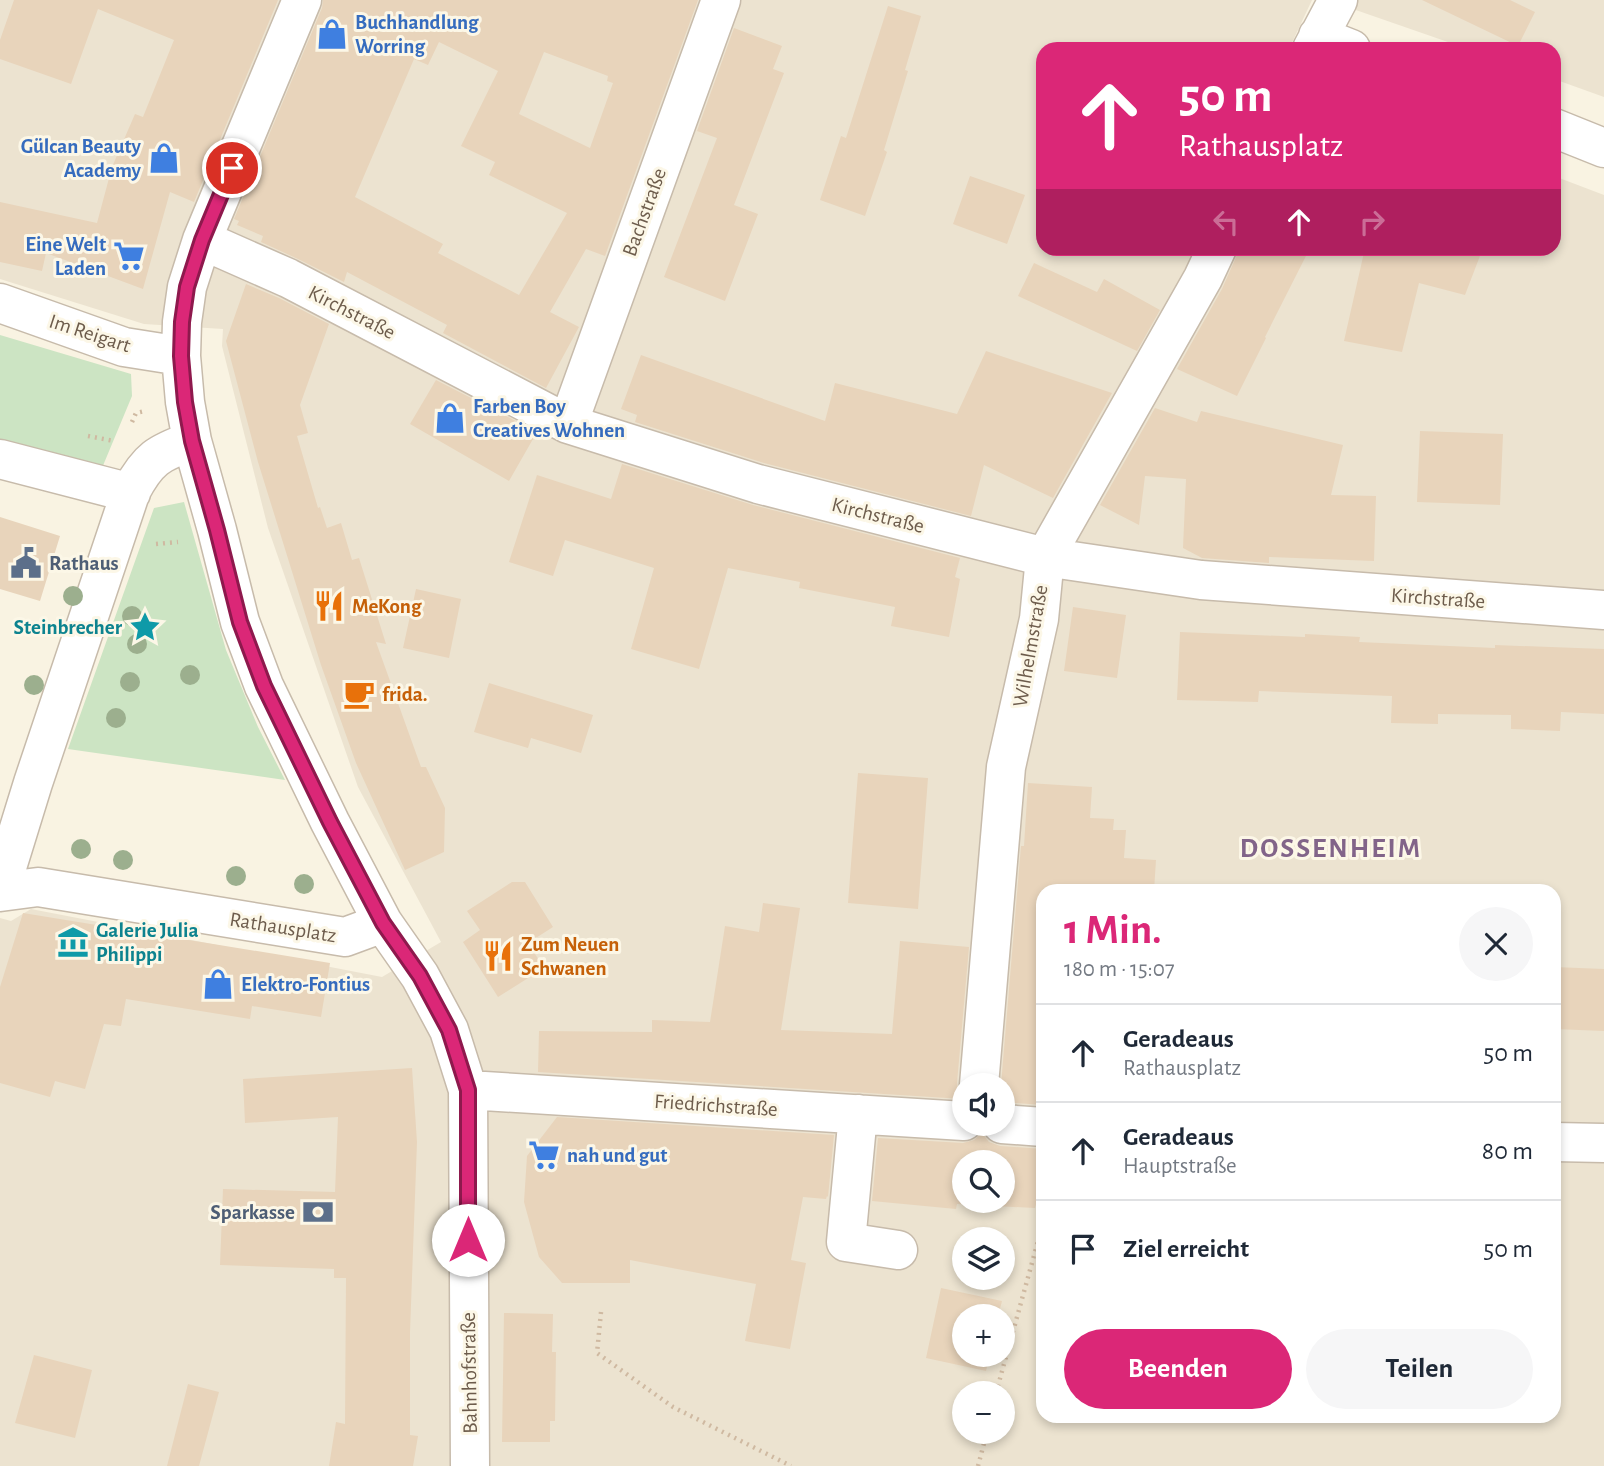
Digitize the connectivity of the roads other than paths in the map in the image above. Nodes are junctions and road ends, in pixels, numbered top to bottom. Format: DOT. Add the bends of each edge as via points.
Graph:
graph roads {
  1 [pos="302,0"];
  2 [pos="720,0"];
  3 [pos="1338,0"];
  4 [pos="1328,42"];
  5 [pos="1561,131"];
  6 [pos="1604,148"];
  7 [pos="202,240"];
  8 [pos="1213,256"];
  9 [pos="0,303"];
  10 [pos="181,356"];
  11 [pos="568,424"];
  12 [pos="192,441"];
  13 [pos="0,459"];
  14 [pos="131,493"];
  15 [pos="1045,557"];
  16 [pos="1604,610"];
  17 [pos="0,891"];
  18 [pos="383,923"];
  19 [pos="979,1073"];
  20 [pos="468,1090"];
  21 [pos="858,1114"];
  22 [pos="952,1120"];
  23 [pos="1015,1125"];
  24 [pos="1036,1126"];
  25 [pos="1561,1142"];
  26 [pos="1604,1143"];
  27 [pos="898,1250"];
  28 [pos="470,1466"];
  1 -- 7 [label="street"];
  2 -- 11 [label="street, Bachstraße"];
  3 -- 4 [label="street"];
  5 -- 6 [label="street"];
  7 -- 10 [label="street" via="187,287"];
  7 -- 11 [label="street, Kirchstraße" via="288,278"];
  8 -- 15 [label="street, Wilhelmstraße"];
  9 -- 10 [label="street, Im Reigart" via="124,347"];
  10 -- 12 [label="street"];
  11 -- 15 [label="street, Kirchstraße" via="758,484"];
  12 -- 14 [label="street, Rathausplatz" via="155,458 141,472"];
  12 -- 18 [label="street" via="240,622 264,686"];
  13 -- 14 [label="street"];
  14 -- 17 [label="street, Rathausplatz"];
  15 -- 16 [label="street, Kirchstraße" via="1201,580"];
  15 -- 19 [label="street, Wilhelmstraße" via="1039,619 1006,767"];
  17 -- 18 [label="street, Rathausplatz" via="38,887 345,937"];
  18 -- 20 [label="street, Bahnhofstraße" via="420,976 449,1030"];
  20 -- 21 [label="street, Friedrichstraße"];
  20 -- 28 [label="street, Bahnhofstraße"];
  21 -- 22 [label="street, Friedrichstraße"];
  21 -- 27 [label="street" via="846,1242"];
  23 -- 24 [label="street"];
  25 -- 26 [label="street"];
}
